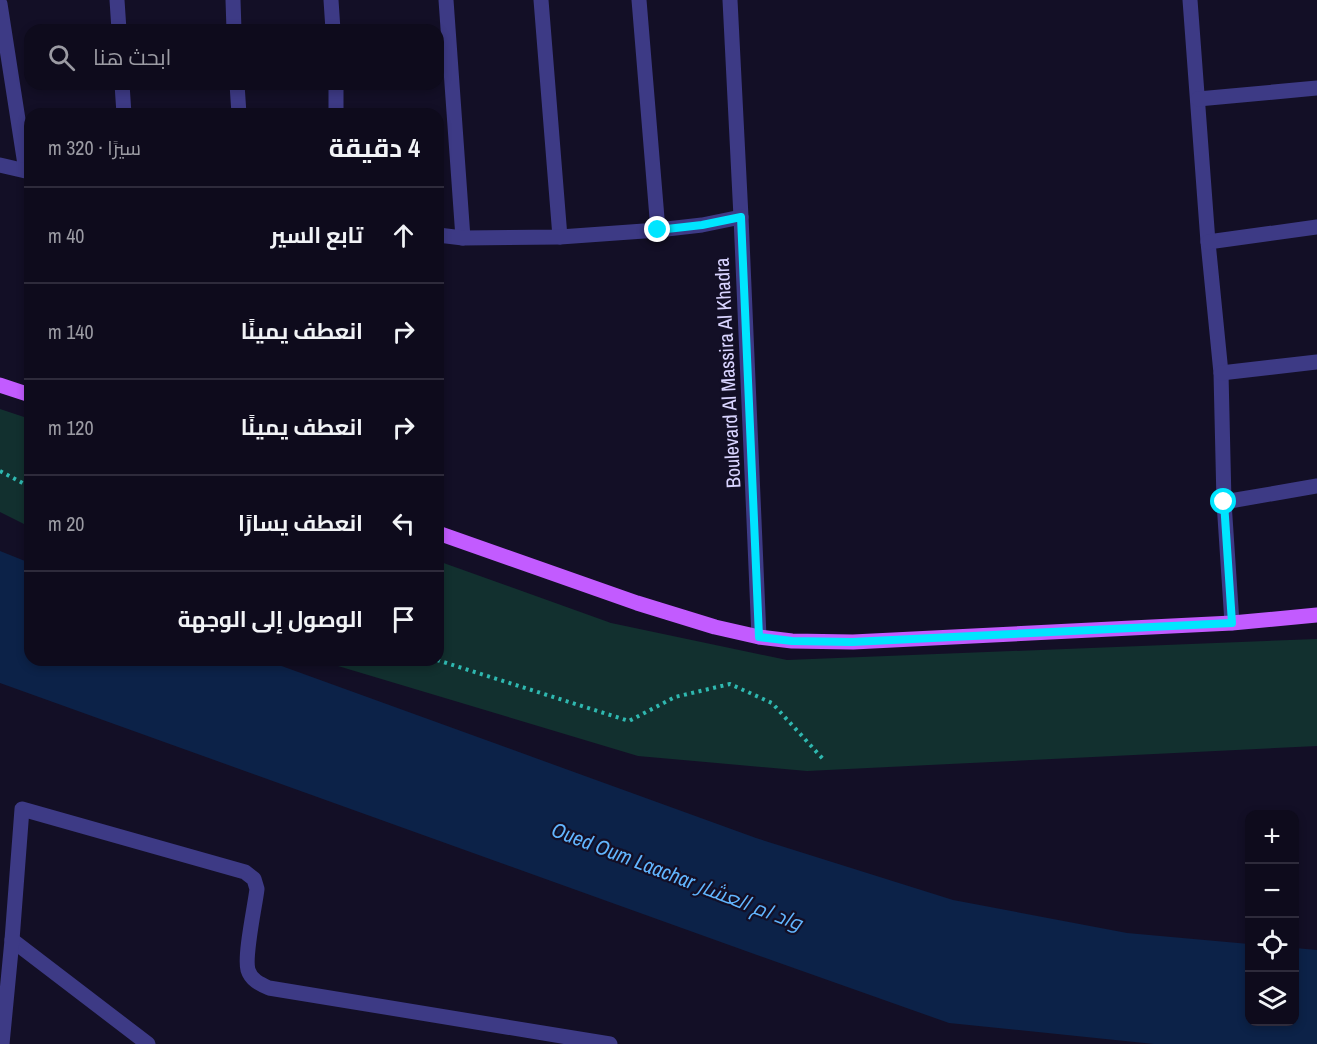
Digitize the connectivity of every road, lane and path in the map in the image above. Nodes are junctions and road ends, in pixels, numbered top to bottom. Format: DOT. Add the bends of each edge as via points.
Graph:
graph roads {
  1 [pos="117,0"];
  2 [pos="233,0"];
  3 [pos="332,0"];
  4 [pos="446,0"];
  5 [pos="541,0"];
  6 [pos="639,0"];
  7 [pos="730,0"];
  8 [pos="1190,0"];
  9 [pos="0,4"];
  10 [pos="119,24"];
  11 [pos="234,24"];
  12 [pos="333,24"];
  13 [pos="1317,88"];
  14 [pos="123,90"];
  15 [pos="237,90"];
  16 [pos="336,90"];
  17 [pos="1198,99"];
  18 [pos="124,108"];
  19 [pos="239,108"];
  20 [pos="336,108"];
  21 [pos="24,147"];
  22 [pos="0,165"];
  23 [pos="24,170"];
  24 [pos="741,217"];
  25 [pos="1317,227"];
  26 [pos="658,230"];
  27 [pos="444,236"];
  28 [pos="560,237"];
  29 [pos="463,238"];
  30 [pos="1208,242"];
  31 [pos="1317,362"];
  32 [pos="1221,373"];
  33 [pos="0,385"];
  34 [pos="24,393"];
  35 [pos="0,471"];
  36 [pos="24,484"];
  37 [pos="1317,486"];
  38 [pos="1224,502"];
  39 [pos="444,535"];
  40 [pos="1317,615"];
  41 [pos="1232,623"];
  42 [pos="759,637"];
  43 [pos="444,662"];
  44 [pos="823,759"];
  45 [pos="12,940"];
  46 [pos="2,1044"];
  47 [pos="148,1044"];
  48 [pos="610,1044"];
  1 -- 10 [label="street"];
  2 -- 11 [label="street"];
  3 -- 12 [label="street"];
  4 -- 29 [label="street"];
  5 -- 28 [label="street"];
  6 -- 26 [label="street"];
  7 -- 24 [label="street, Boulevard Al Massira Al Khadra"];
  8 -- 17 [label="street"];
  9 -- 21 [label="street"];
  13 -- 17 [label="street"];
  14 -- 18 [label="street"];
  15 -- 19 [label="street"];
  16 -- 20 [label="street"];
  17 -- 30 [label="street"];
  22 -- 23 [label="street"];
  24 -- 26 [label="street"];
  24 -- 42 [label="street, Boulevard Al Massira Al Khadra"];
  25 -- 30 [label="street"];
  26 -- 28 [label="street"];
  27 -- 29 [label="street"];
  28 -- 29 [label="street"];
  30 -- 32 [label="street"];
  31 -- 32 [label="street"];
  32 -- 38 [label="street"];
  33 -- 34 [label="main road"];
  35 -- 36 [label="path"];
  37 -- 38 [label="street"];
  38 -- 41 [label="street"];
  39 -- 42 [label="main road" via="637,603"];
  40 -- 41 [label="main road"];
  41 -- 42 [label="main road" via="852,642"];
  43 -- 44 [label="path" via="629,721 675,697 730,684 772,703"];
  45 -- 46 [label="street"];
  45 -- 47 [label="street"];
  45 -- 48 [label="street" via="22,809 245,872 254,879 257,889 248,972 256,982 269,988"];
}
